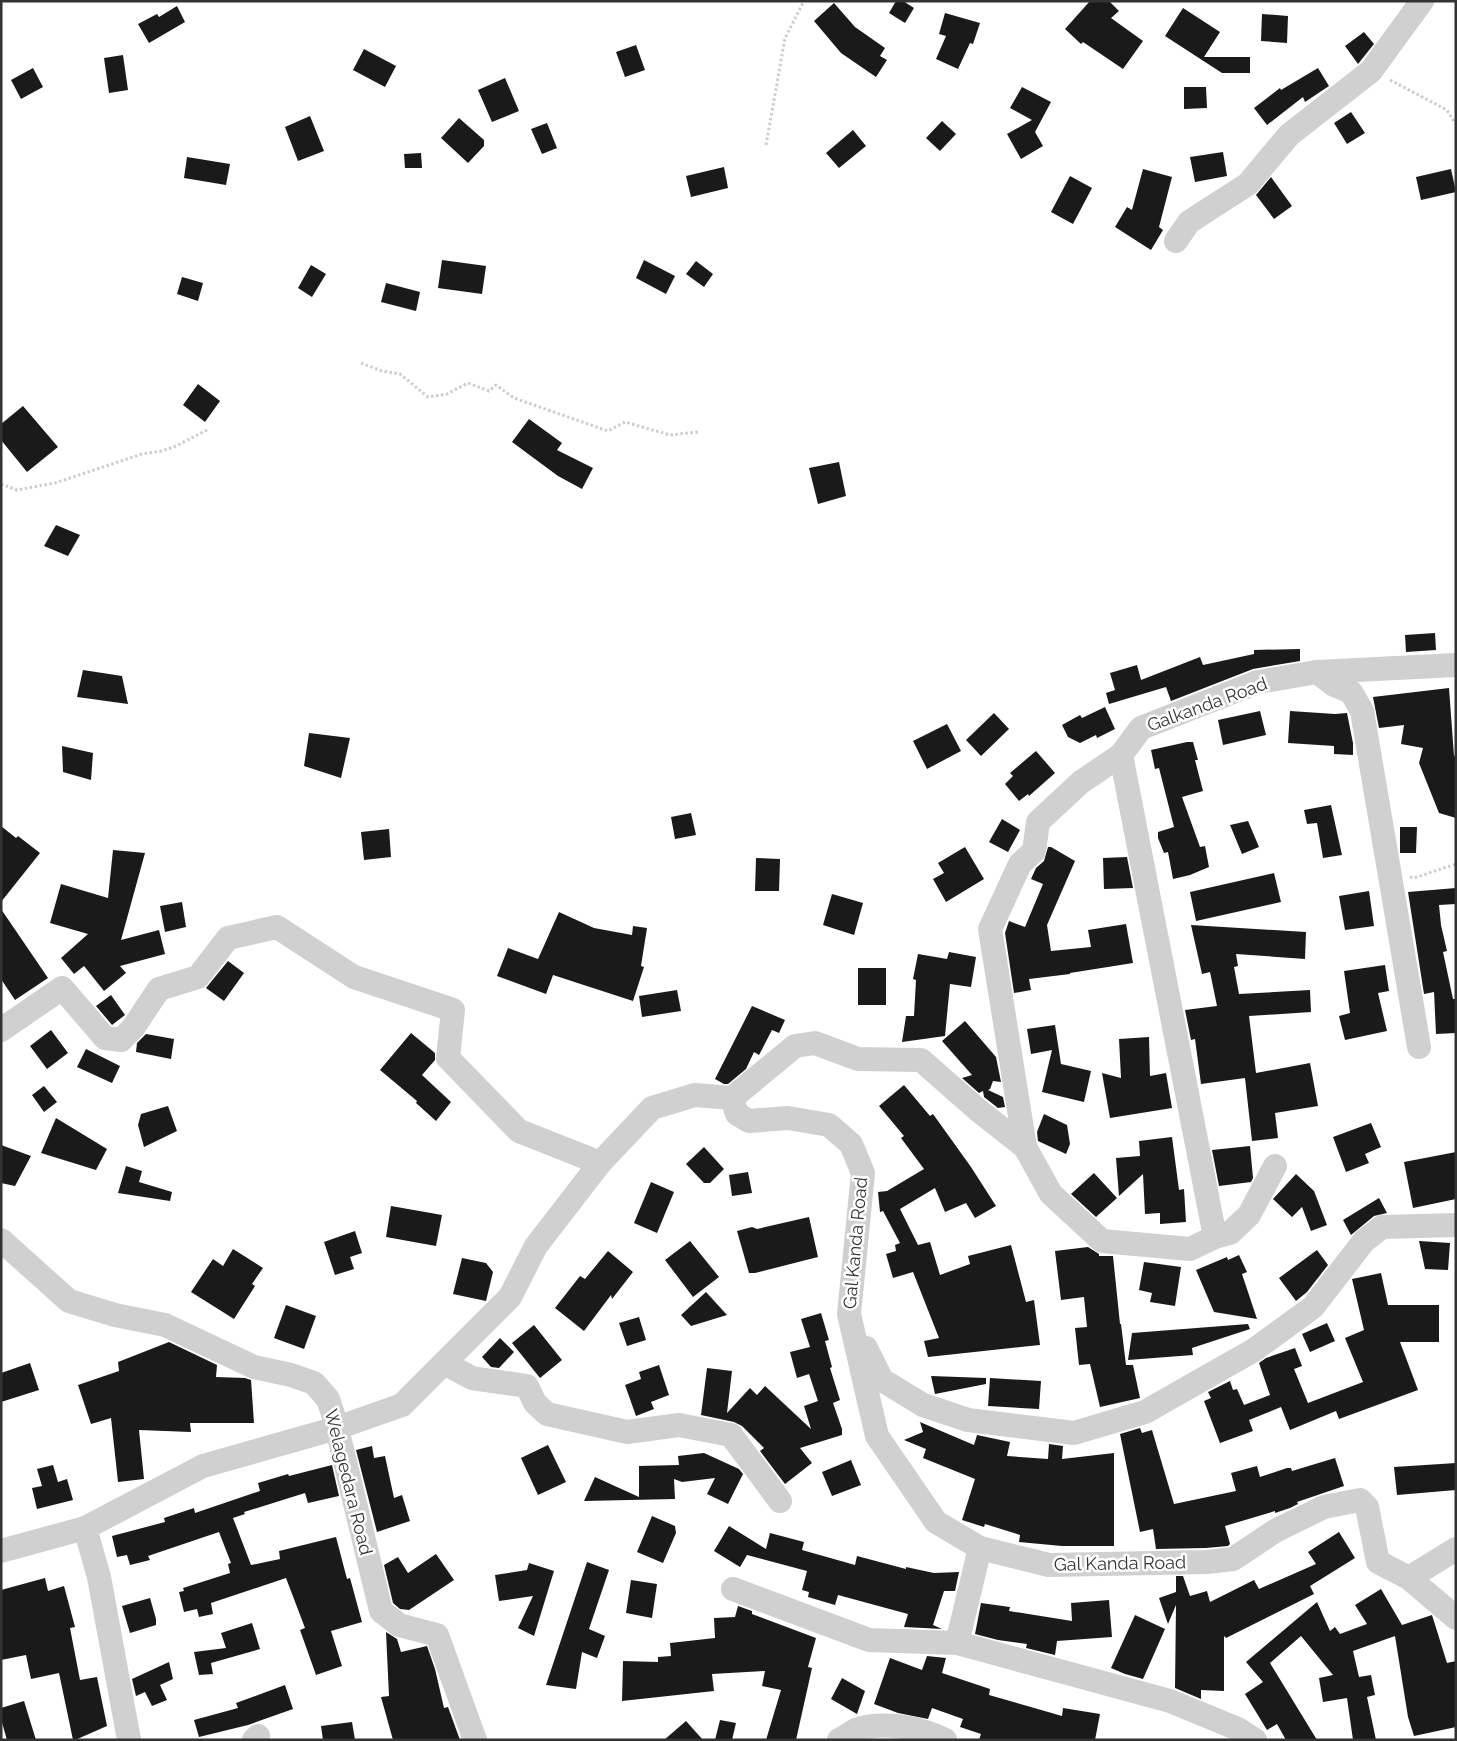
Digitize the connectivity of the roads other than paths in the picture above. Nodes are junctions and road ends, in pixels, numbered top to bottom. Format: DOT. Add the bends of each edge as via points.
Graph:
graph roads {
  1 [pos="1422,1"];
  2 [pos="1176,241"];
  3 [pos="1456,665"];
  4 [pos="1317,672"];
  5 [pos="1121,755"];
  6 [pos="1,1030"];
  7 [pos="1419,1047"];
  8 [pos="732,1098"];
  9 [pos="1025,1146"];
  10 [pos="600,1163"];
  11 [pos="1275,1166"];
  12 [pos="1456,1225"];
  13 [pos="1215,1237"];
  14 [pos="1,1240"];
  15 [pos="848,1314"];
  16 [pos="444,1363"];
  17 [pos="337,1428"];
  18 [pos="780,1501"];
  19 [pos="85,1528"];
  20 [pos="980,1548"];
  21 [pos="1456,1549"];
  22 [pos="1,1551"];
  23 [pos="1409,1578"];
  24 [pos="733,1589"];
  25 [pos="1456,1618"];
  26 [pos="957,1643"];
  27 [pos="129,1740"];
  28 [pos="475,1740"];
  29 [pos="839,1740"];
  30 [pos="946,1740"];
  31 [pos="1255,1740"];
  1 -- 2 [label="street" via="1371,71 1289,135 1248,184 1189,222"];
  3 -- 4 [label="street, Galkanda Road"];
  4 -- 5 [label="street, Galkanda Road" via="1258,682 1141,728"];
  4 -- 7 [label="street" via="1351,692 1362,711"];
  5 -- 9 [label="street, Galkanda Road" via="1081,782 1038,822 1034,851 1020,864 990,929"];
  5 -- 13 [label="street"];
  6 -- 10 [label="street" via="62,988 106,1038 122,1040 159,989 198,978 228,938 277,927 354,977 453,1010 448,1058 519,1131"];
  8 -- 9 [label="street" via="795,1046 815,1043 858,1059 921,1060"];
  8 -- 10 [label="street" via="695,1095 652,1108"];
  8 -- 15 [label="street, Gal Kanda Road" via="736,1114 749,1121 788,1118 829,1125 851,1144 864,1173"];
  9 -- 13 [label="street" via="1051,1194 1102,1241 1190,1249"];
  10 -- 16 [label="street" via="536,1246 510,1297"];
  11 -- 13 [label="street" via="1249,1215 1230,1233"];
  12 -- 15 [label="street" via="1382,1228 1364,1242 1313,1307 1254,1350 1145,1412 1074,1433 968,1420 922,1405 882,1380"];
  14 -- 17 [label="street, Welagedara Road" via="69,1301 165,1325 254,1367 291,1374 314,1383 328,1400"];
  15 -- 20 [label="street, Gal Kanda Road" via="877,1436 936,1522"];
  16 -- 17 [label="street" via="402,1405"];
  16 -- 18 [label="street" via="472,1378 527,1386 535,1403 547,1414 627,1432 679,1426 731,1435"];
  17 -- 19 [label="street" via="203,1466"];
  17 -- 28 [label="street, Welagedara Road" via="381,1612 399,1625 437,1635"];
  19 -- 22 [label="street"];
  19 -- 27 [label="street" via="99,1577"];
  20 -- 23 [label="street, Gal Kanda Road" via="1049,1565 1233,1559 1275,1531 1324,1507 1360,1500 1367,1507 1378,1562"];
  20 -- 26 [label="street"];
  21 -- 23 [label="street"];
  23 -- 25 [label="street, Gal Kanda Road"];
  24 -- 26 [label="street" via="869,1640"];
  26 -- 31 [label="street" via="1170,1701 1238,1729"];
  29 -- 30 [label="street" via="858,1730 878,1726 909,1727"];
}
